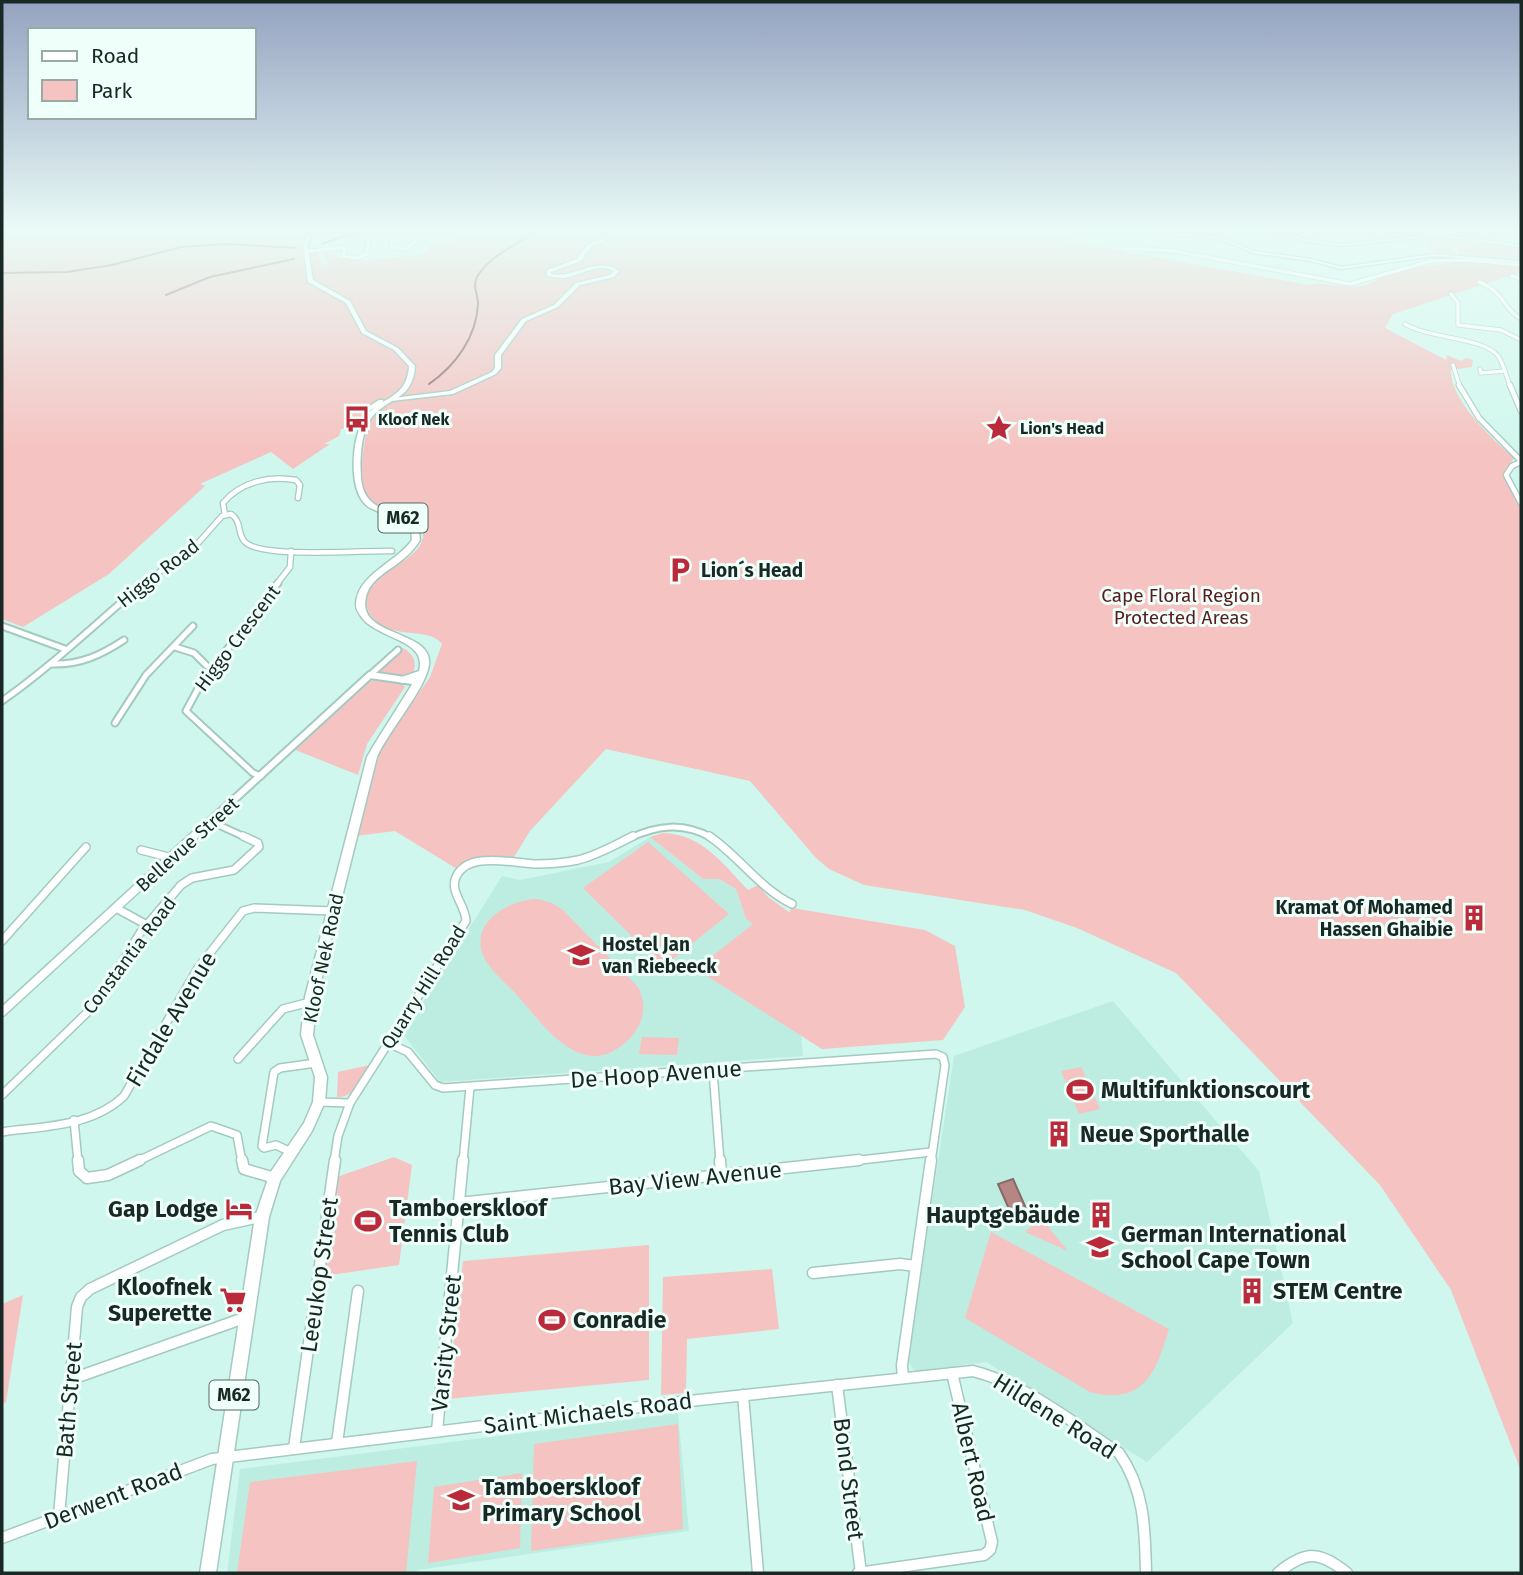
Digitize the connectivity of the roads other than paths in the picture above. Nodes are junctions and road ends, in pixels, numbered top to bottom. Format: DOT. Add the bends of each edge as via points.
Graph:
graph roads {
  1 [pos="350,306"];
  2 [pos="556,306"];
  3 [pos="1458,306"];
  4 [pos="1507,306"];
  5 [pos="1521,319"];
  6 [pos="1405,324"];
  7 [pos="1521,340"];
  8 [pos="406,357"];
  9 [pos="1453,365"];
  10 [pos="1480,369"];
  11 [pos="1505,371"];
  12 [pos="393,400"];
  13 [pos="379,406"];
  14 [pos="1521,411"];
  15 [pos="360,436"];
  16 [pos="1521,461"];
  17 [pos="298,498"];
  18 [pos="1521,503"];
  19 [pos="225,515"];
  20 [pos="291,551"];
  21 [pos="392,551"];
  22 [pos="2,626"];
  23 [pos="193,626"];
  24 [pos="124,640"];
  25 [pos="175,648"];
  26 [pos="65,649"];
  27 [pos="398,650"];
  28 [pos="52,664"];
  29 [pos="213,668"];
  30 [pos="370,675"];
  31 [pos="422,677"];
  32 [pos="402,680"];
  33 [pos="5,694"];
  34 [pos="2,701"];
  35 [pos="115,723"];
  36 [pos="261,776"];
  37 [pos="212,822"];
  38 [pos="86,847"];
  39 [pos="141,850"];
  40 [pos="172,858"];
  41 [pos="792,904"];
  42 [pos="116,908"];
  43 [pos="332,911"];
  44 [pos="147,925"];
  45 [pos="2,941"];
  46 [pos="310,1002"];
  47 [pos="2,1012"];
  48 [pos="388,1043"];
  49 [pos="238,1059"];
  50 [pos="317,1062"];
  51 [pos="713,1071"];
  52 [pos="470,1087"];
  53 [pos="2,1095"];
  54 [pos="319,1102"];
  55 [pos="350,1102"];
  56 [pos="74,1119"];
  57 [pos="2,1132"];
  58 [pos="931,1152"];
  59 [pos="291,1153"];
  60 [pos="721,1175"];
  61 [pos="275,1178"];
  62 [pos="459,1203"];
  63 [pos="262,1217"];
  64 [pos="915,1266"];
  65 [pos="813,1273"];
  66 [pos="358,1291"];
  67 [pos="246,1317"];
  68 [pos="952,1373"];
  69 [pos="903,1378"];
  70 [pos="72,1379"];
  71 [pos="837,1385"];
  72 [pos="743,1395"];
  73 [pos="437,1431"];
  74 [pos="337,1443"];
  75 [pos="294,1448"];
  76 [pos="224,1457"];
  77 [pos="59,1516"];
  78 [pos="2,1538"];
  79 [pos="208,1573"];
  80 [pos="758,1573"];
  81 [pos="860,1573"];
  82 [pos="1146,1573"];
  83 [pos="1278,1573"];
  84 [pos="1347,1573"];
  1 -- 8 [label="main road" via="364,332"];
  2 -- 12 [label="main road" via="524,320 498,355 494,373 454,392"];
  3 -- 7 [label="street" via="1459,325 1502,330"];
  4 -- 5 [label="street"];
  6 -- 11 [label="street" via="1427,337 1488,348"];
  8 -- 12 [label="main road" via="412,376"];
  8 -- 13 [label="main road" via="406,379"];
  9 -- 16 [label="street" via="1458,383 1486,429"];
  10 -- 11 [label="street" via="1483,373"];
  11 -- 14 [label="street"];
  12 -- 13 [label="main road"];
  13 -- 15 [label="main road"];
  13 -- 15 [label="main road, M62" via="365,411"];
  15 -- 31 [label="main road, M62" via="362,499 374,509 408,521 417,536 408,552 368,582 360,608 372,626 417,648 425,660"];
  16 -- 18 [label="street" via="1506,475"];
  17 -- 19 [label="street, Higgo Road" via="296,480 265,480 229,496 223,503"];
  19 -- 20 [label="street" via="237,517 251,547"];
  19 -- 26 [label="street, Higgo Road" via="199,542"];
  20 -- 21 [label="street"];
  20 -- 29 [label="street, Higgo Crescent" via="291,565 283,579"];
  22 -- 26 [label="street"];
  23 -- 25 [label="street"];
  24 -- 28 [label="street" via="89,661"];
  25 -- 29 [label="street" via="194,653"];
  25 -- 35 [label="street" via="146,675"];
  26 -- 28 [label="street, Higgo Road"];
  27 -- 30 [label="street, Bellevue Street"];
  28 -- 33 [label="street, Higgo Road"];
  29 -- 36 [label="street, Higgo Crescent" via="192,697 187,713"];
  30 -- 32 [label="street"];
  30 -- 36 [label="street, Bellevue Street"];
  31 -- 32 [label="main road"];
  31 -- 43 [label="main road, Kloof Nek Road / M62" via="375,749"];
  33 -- 34 [label="street, Higgo Road"];
  36 -- 37 [label="street, Bellevue Street"];
  37 -- 40 [label="street, Bellevue Street"];
  37 -- 44 [label="street, Constantia Road" via="258,843 259,848 234,870 184,882"];
  38 -- 45 [label="street"];
  39 -- 40 [label="street"];
  40 -- 42 [label="street, Bellevue Street"];
  41 -- 48 [label="street, Quarry Hill Road" via="772,894 711,836 680,826 645,830 576,859 538,864 472,863 458,873 454,886 466,921"];
  42 -- 44 [label="street"];
  42 -- 47 [label="street, Bellevue Street"];
  43 -- 46 [label="main road, Kloof Nek Road / M62"];
  43 -- 56 [label="street, Firdale Avenue" via="243,911 198,968 120,1102 103,1114"];
  44 -- 53 [label="street, Constantia Road" via="97,1003"];
  46 -- 49 [label="street" via="283,1009"];
  46 -- 50 [label="main road, Kloof Nek Road / M62" via="307,1035"];
  48 -- 52 [label="street, De Hoop Avenue" via="408,1052 437,1087"];
  48 -- 55 [label="street, Quarry Hill Road"];
  50 -- 54 [label="main road, Kloof Nek Road / M62"];
  50 -- 59 [label="street" via="275,1072 263,1147 276,1145"];
  51 -- 52 [label="street, De Hoop Avenue"];
  51 -- 58 [label="street, De Hoop Avenue" via="941,1056 945,1065"];
  51 -- 60 [label="street"];
  52 -- 62 [label="street, Varsity Street"];
  54 -- 55 [label="street"];
  54 -- 59 [label="main road, Kloof Nek Road / M62"];
  55 -- 75 [label="street, Leeukop Street" via="339,1132"];
  56 -- 57 [label="street, Firdale Avenue"];
  56 -- 61 [label="street" via="79,1171 88,1178 108,1175 211,1126 237,1135 246,1170"];
  58 -- 60 [label="street, Bay View Avenue"];
  58 -- 64 [label="street"];
  59 -- 61 [label="main road, Kloof Nek Road / M62"];
  60 -- 62 [label="street, Bay View Avenue"];
  61 -- 63 [label="main road, Kloof Nek Road / M62"];
  62 -- 73 [label="street, Varsity Street"];
  63 -- 67 [label="main road, Kloof Nek Road / M62"];
  63 -- 70 [label="street, Bath Street" via="223,1225 90,1289 77,1307"];
  64 -- 65 [label="street"];
  64 -- 69 [label="street"];
  66 -- 74 [label="street"];
  67 -- 70 [label="street"];
  67 -- 76 [label="main road, Kloof Nek Road / M62"];
  68 -- 69 [label="street, Saint Michaels Road"];
  68 -- 81 [label="street, Albert Road" via="992,1542 990,1550 984,1555"];
  68 -- 82 [label="street, Hildene Road" via="990,1374 1119,1453 1142,1498"];
  69 -- 71 [label="street, Saint Michaels Road"];
  70 -- 77 [label="street, Bath Street"];
  71 -- 72 [label="street, Saint Michaels Road"];
  71 -- 81 [label="street, Bond Street"];
  72 -- 73 [label="street, Saint Michaels Road"];
  72 -- 80 [label="street"];
  73 -- 74 [label="street, Saint Michaels Road"];
  74 -- 75 [label="street, Saint Michaels Road"];
  75 -- 76 [label="street, Saint Michaels Road"];
  76 -- 77 [label="street, Derwent Road"];
  76 -- 79 [label="main road, Kloof Nek Road / M62"];
  77 -- 78 [label="street, Derwent Road"];
  83 -- 84 [label="street" via="1308,1554 1331,1561"];
}
